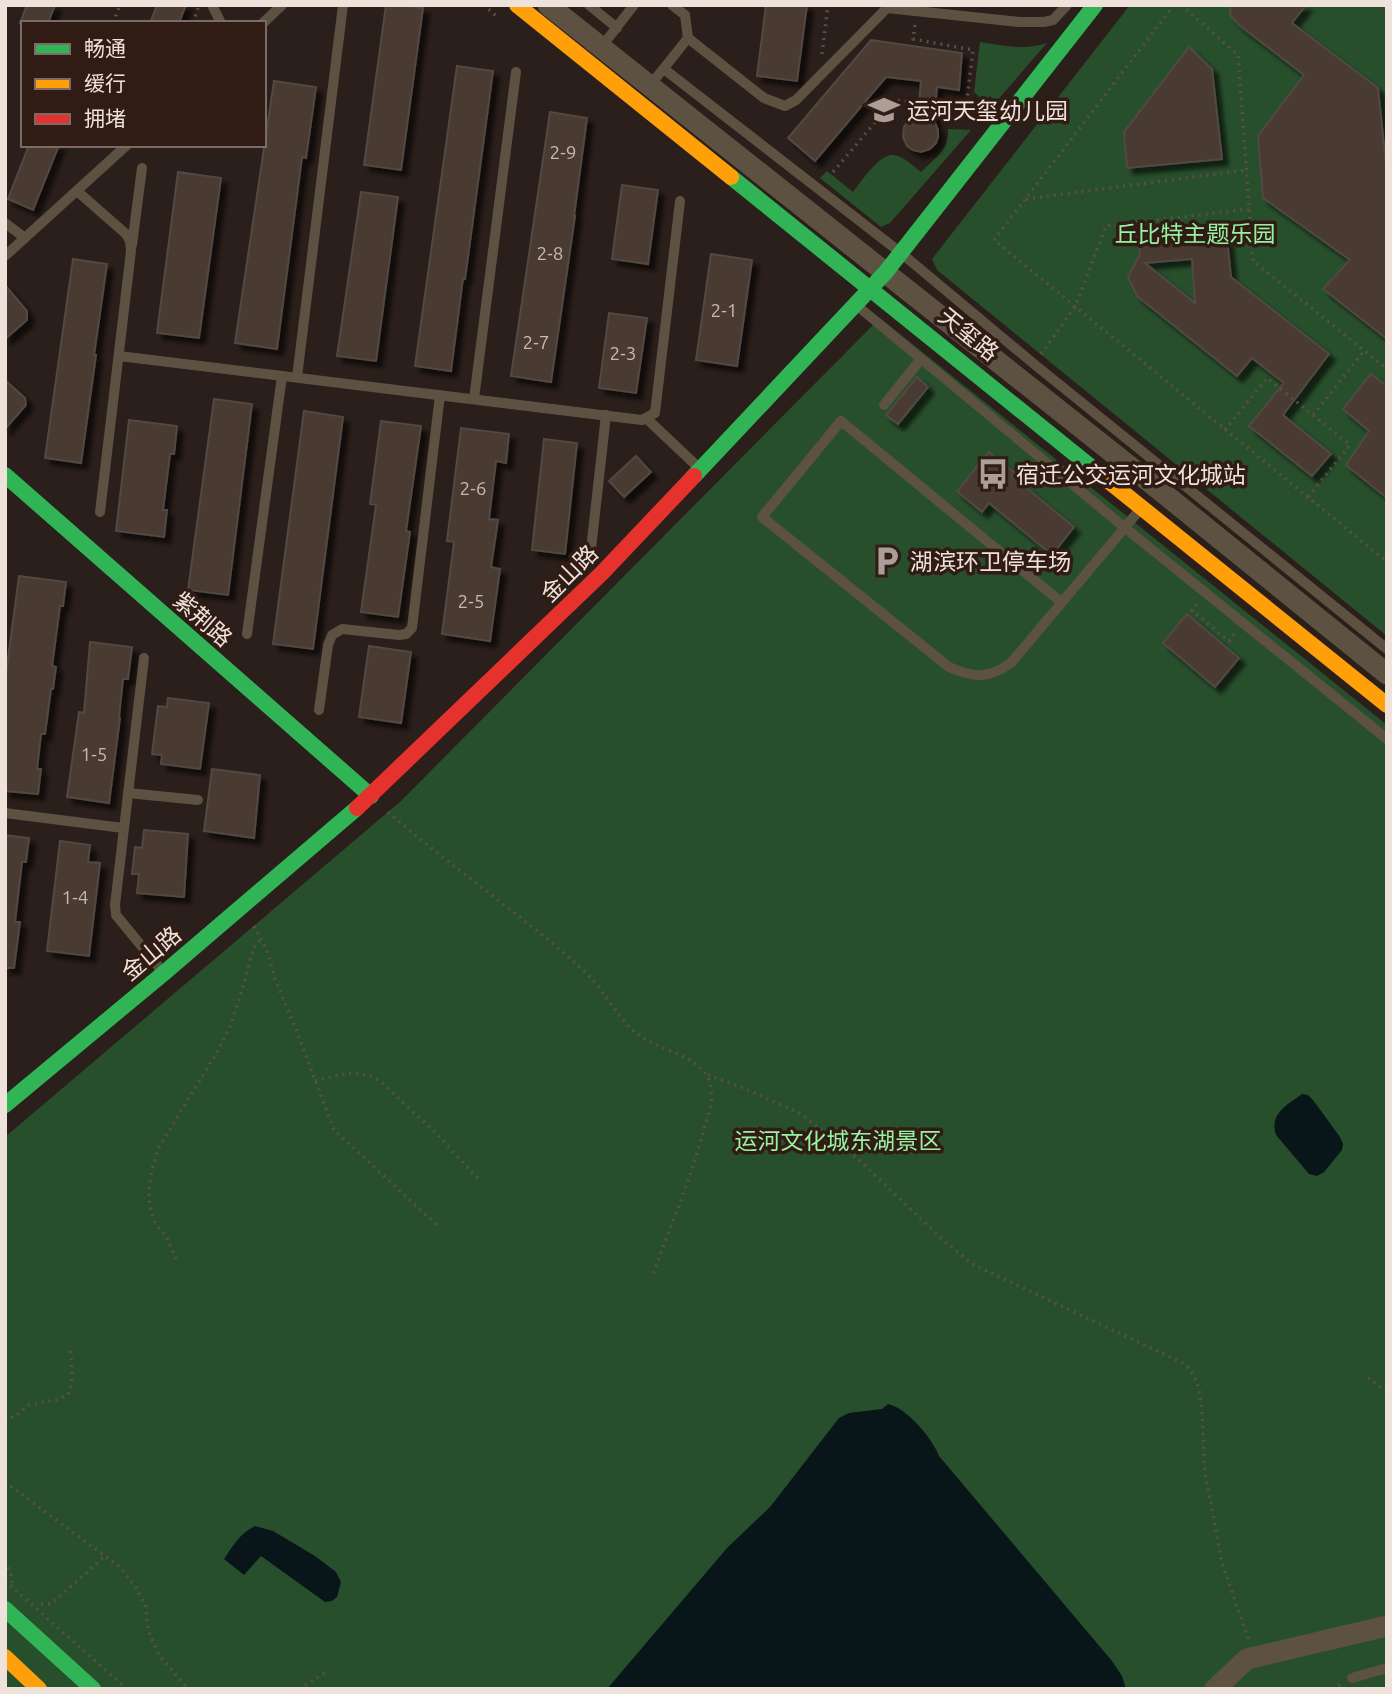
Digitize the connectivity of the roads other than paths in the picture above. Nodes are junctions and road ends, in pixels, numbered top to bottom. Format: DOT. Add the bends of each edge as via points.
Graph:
graph roads {
  1 [pos="212,5"];
  2 [pos="282,5"];
  3 [pos="343,5"];
  4 [pos="517,5"];
  5 [pos="548,5"];
  6 [pos="589,5"];
  7 [pos="634,5"];
  8 [pos="974,5"];
  9 [pos="1067,5"];
  10 [pos="1096,5"];
  11 [pos="675,6"];
  12 [pos="972,18"];
  13 [pos="220,21"];
  14 [pos="264,21"];
  15 [pos="617,28"];
  16 [pos="688,38"];
  17 [pos="595,55"];
  18 [pos="664,69"];
  19 [pos="516,72"];
  20 [pos="643,94"];
  21 [pos="125,147"];
  22 [pos="142,168"];
  23 [pos="77,191"];
  24 [pos="680,201"];
  25 [pos="5,223"];
  26 [pos="25,238"];
  27 [pos="131,251"];
  28 [pos="901,253"];
  29 [pos="5,256"];
  30 [pos="878,281"];
  31 [pos="855,304"];
  32 [pos="119,356"];
  33 [pos="921,359"];
  34 [pos="282,376"];
  35 [pos="297,377"];
  36 [pos="440,395"];
  37 [pos="474,399"];
  38 [pos="884,405"];
  39 [pos="606,415"];
  40 [pos="646,418"];
  41 [pos="1098,429"];
  42 [pos="1077,455"];
  43 [pos="700,468"];
  44 [pos="5,475"];
  45 [pos="1157,488"];
  46 [pos="1141,507"];
  47 [pos="100,512"];
  48 [pos="1124,527"];
  49 [pos="591,549"];
  50 [pos="1060,602"];
  51 [pos="247,634"];
  52 [pos="1370,648"];
  53 [pos="1387,649"];
  54 [pos="144,658"];
  55 [pos="1387,674"];
  56 [pos="1349,675"];
  57 [pos="1333,696"];
  58 [pos="1387,705"];
  59 [pos="320,710"];
  60 [pos="1387,739"];
  61 [pos="128,793"];
  62 [pos="371,796"];
  63 [pos="198,800"];
  64 [pos="5,813"];
  65 [pos="123,828"];
  66 [pos="164,973"];
  67 [pos="5,1105"];
  68 [pos="11,1604"];
  69 [pos="1387,1626"];
  70 [pos="5,1657"];
  71 [pos="1387,1668"];
  72 [pos="1352,1678"];
  73 [pos="39,1689"];
  74 [pos="93,1689"];
  75 [pos="1214,1689"];
  1 -- 13 [label="lane"];
  2 -- 14 [label="lane"];
  3 -- 35 [label="lane"];
  4 -- 17 [label="main road, 天玺路"];
  5 -- 17 [label="street, 天玺路"];
  6 -- 15 [label="lane"];
  7 -- 15 [label="lane"];
  8 -- 12 [label="lane"];
  9 -- 12 [label="lane" via="1053,20 1044,22"];
  10 -- 28 [label="main road, 金山路"];
  11 -- 16 [label="lane" via="685,15"];
  12 -- 16 [label="lane" via="887,8 785,106 764,98"];
  15 -- 17 [label="lane"];
  16 -- 18 [label="lane"];
  17 -- 20 [label="street, 天玺路"];
  18 -- 20 [label="lane"];
  18 -- 28 [label="lane"];
  19 -- 37 [label="lane"];
  20 -- 30 [label="street, 天玺路"];
  21 -- 23 [label="lane"];
  22 -- 27 [label="lane"];
  23 -- 26 [label="lane"];
  23 -- 27 [label="lane" via="126,234"];
  24 -- 40 [label="lane" via="654,413"];
  25 -- 26 [label="lane"];
  26 -- 29 [label="lane"];
  27 -- 32 [label="lane"];
  28 -- 30 [label="main road, 金山路"];
  28 -- 41 [label="lane" via="1034,364"];
  30 -- 31 [label="main road, 金山路"];
  30 -- 41 [label="street, 天玺路"];
  30 -- 42 [label="main road, 天玺路"];
  31 -- 33 [label="lane"];
  31 -- 43 [label="main road, 金山路"];
  32 -- 34 [label="lane"];
  32 -- 47 [label="lane"];
  33 -- 38 [label="lane"];
  33 -- 48 [label="lane"];
  34 -- 35 [label="lane"];
  34 -- 51 [label="lane"];
  35 -- 36 [label="lane"];
  36 -- 37 [label="lane"];
  36 -- 59 [label="lane" via="412,628 399,635 342,629 332,635"];
  37 -- 39 [label="lane"];
  39 -- 40 [label="lane"];
  39 -- 49 [label="lane"];
  40 -- 43 [label="lane"];
  41 -- 42 [label="lane"];
  41 -- 45 [label="street, 天玺路"];
  41 -- 52 [label="lane"];
  42 -- 46 [label="main road, 天玺路"];
  43 -- 62 [label="main road, 金山路" via="602,573"];
  44 -- 62 [label="main road, 紫荆路"];
  45 -- 46 [label="lane"];
  45 -- 52 [label="street, 天玺路"];
  46 -- 48 [label="lane"];
  46 -- 56 [label="main road, 天玺路"];
  48 -- 50 [label="lane"];
  48 -- 57 [label="lane"];
  50 -- 50 [label="lane" via="1011,663 983,676 962,673 762,517 841,421"];
  52 -- 53 [label="lane"];
  52 -- 55 [label="street, 天玺路"];
  52 -- 56 [label="lane"];
  54 -- 61 [label="lane"];
  56 -- 57 [label="lane"];
  56 -- 58 [label="main road, 天玺路"];
  57 -- 60 [label="lane"];
  61 -- 63 [label="lane"];
  61 -- 65 [label="lane"];
  62 -- 66 [label="main road, 金山路"];
  64 -- 65 [label="lane"];
  65 -- 66 [label="lane" via="116,915"];
  66 -- 67 [label="main road, 金山路"];
  68 -- 74 [label="main road"];
  69 -- 75 [label="street" via="1247,1659"];
  70 -- 73 [label="main road"];
  71 -- 72 [label="lane"];
}
